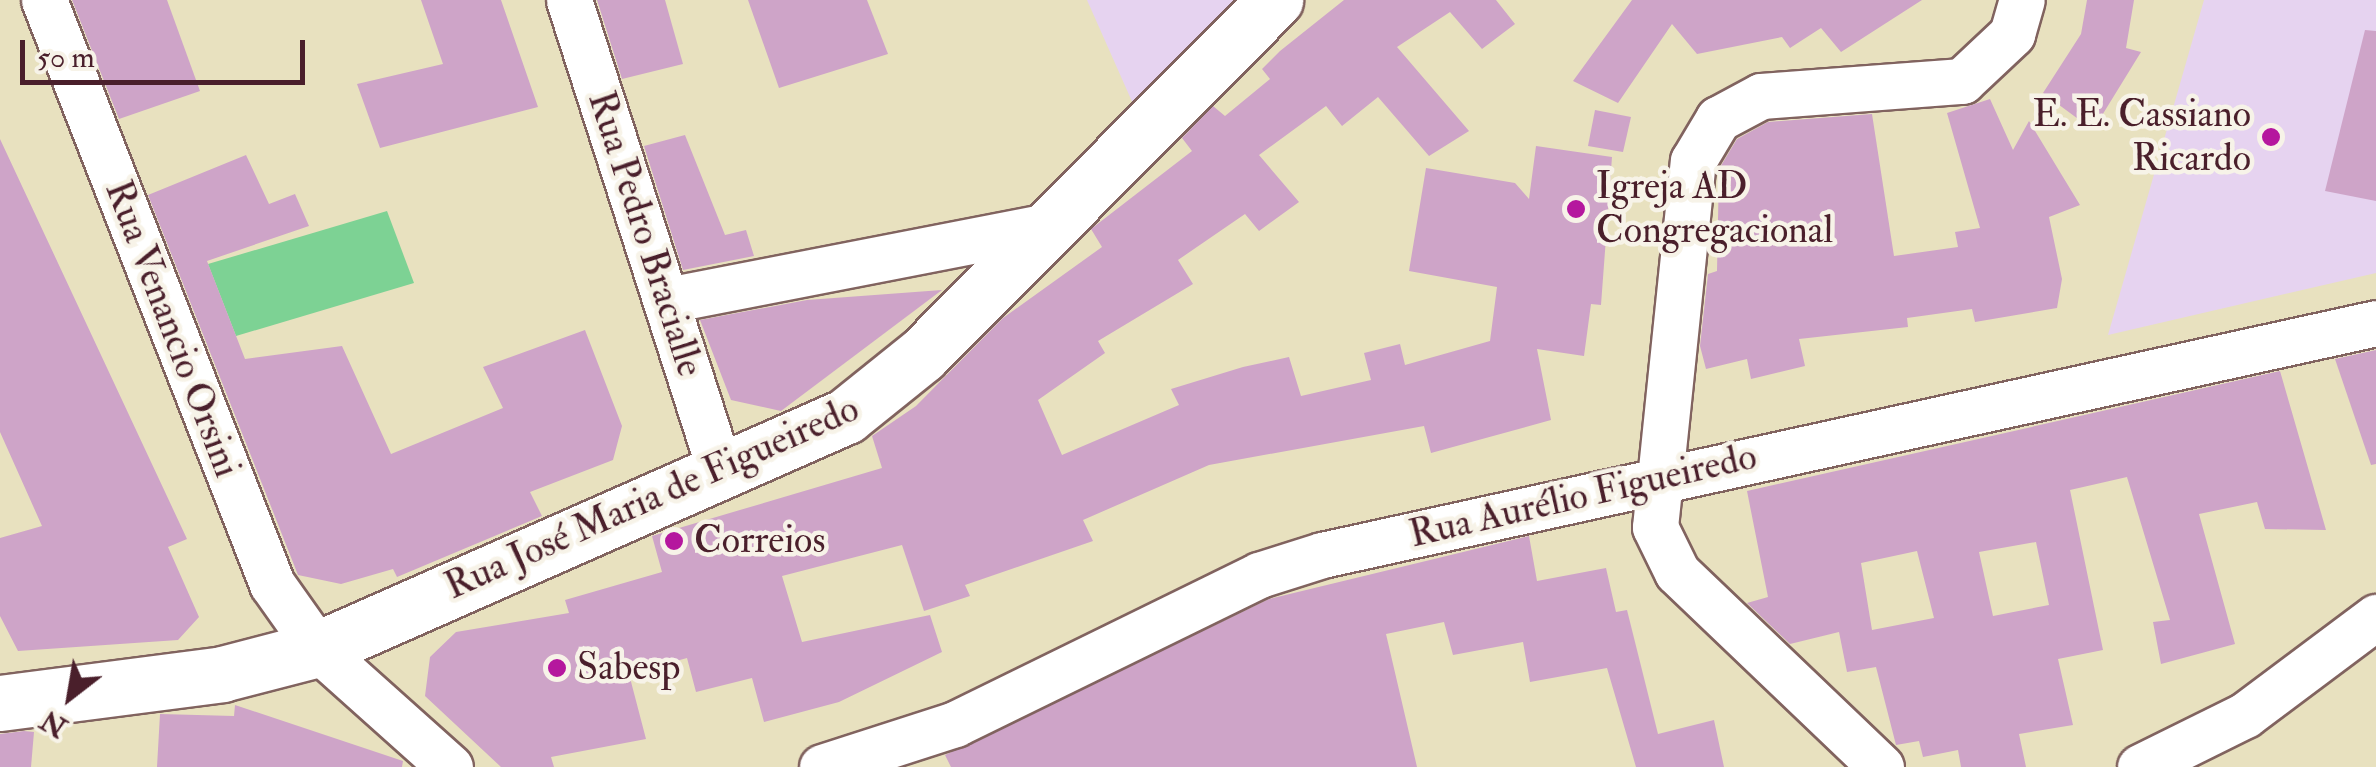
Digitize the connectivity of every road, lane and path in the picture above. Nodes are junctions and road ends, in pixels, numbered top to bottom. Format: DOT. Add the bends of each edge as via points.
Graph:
graph roads {
  1 [pos="44,0"];
  2 [pos="568,0"];
  3 [pos="1276,0"];
  4 [pos="2022,0"];
  5 [pos="1042,227"];
  6 [pos="668,300"];
  7 [pos="2376,323"];
  8 [pos="720,468"];
  9 [pos="1657,476"];
  10 [pos="2376,617"];
  11 [pos="318,649"];
  12 [pos="0,703"];
  13 [pos="932,751"];
  14 [pos="450,767"];
  15 [pos="822,767"];
  16 [pos="1881,767"];
  17 [pos="2140,767"];
  1 -- 11 [label="street, Rua Venancio Orsini" via="272,584"];
  2 -- 6 [label="street, Rua Pedro Bracialle"];
  3 -- 5 [label="main road, Rua José Maria de Figueiredo"];
  4 -- 9 [label="street" via="2012,34 1962,80 1762,96 1718,119 1692,161"];
  5 -- 6 [label="street"];
  5 -- 8 [label="main road, Rua José Maria de Figueiredo" via="871,401"];
  6 -- 8 [label="street, Rua Pedro Bracialle"];
  7 -- 9 [label="street, Rua Aurélio Figueiredo"];
  8 -- 11 [label="main road, Rua José Maria de Figueiredo"];
  9 -- 13 [label="street, Rua Aurélio Figueiredo" via="1260,575"];
  9 -- 16 [label="street" via="1656,526 1677,572"];
  10 -- 17 [label="street" via="2245,714"];
  11 -- 12 [label="main road, Rua José Maria de Figueiredo" via="222,674"];
  11 -- 14 [label="street"];
  13 -- 15 [label="street, Rua Aurélio Figueiredo"];
}
